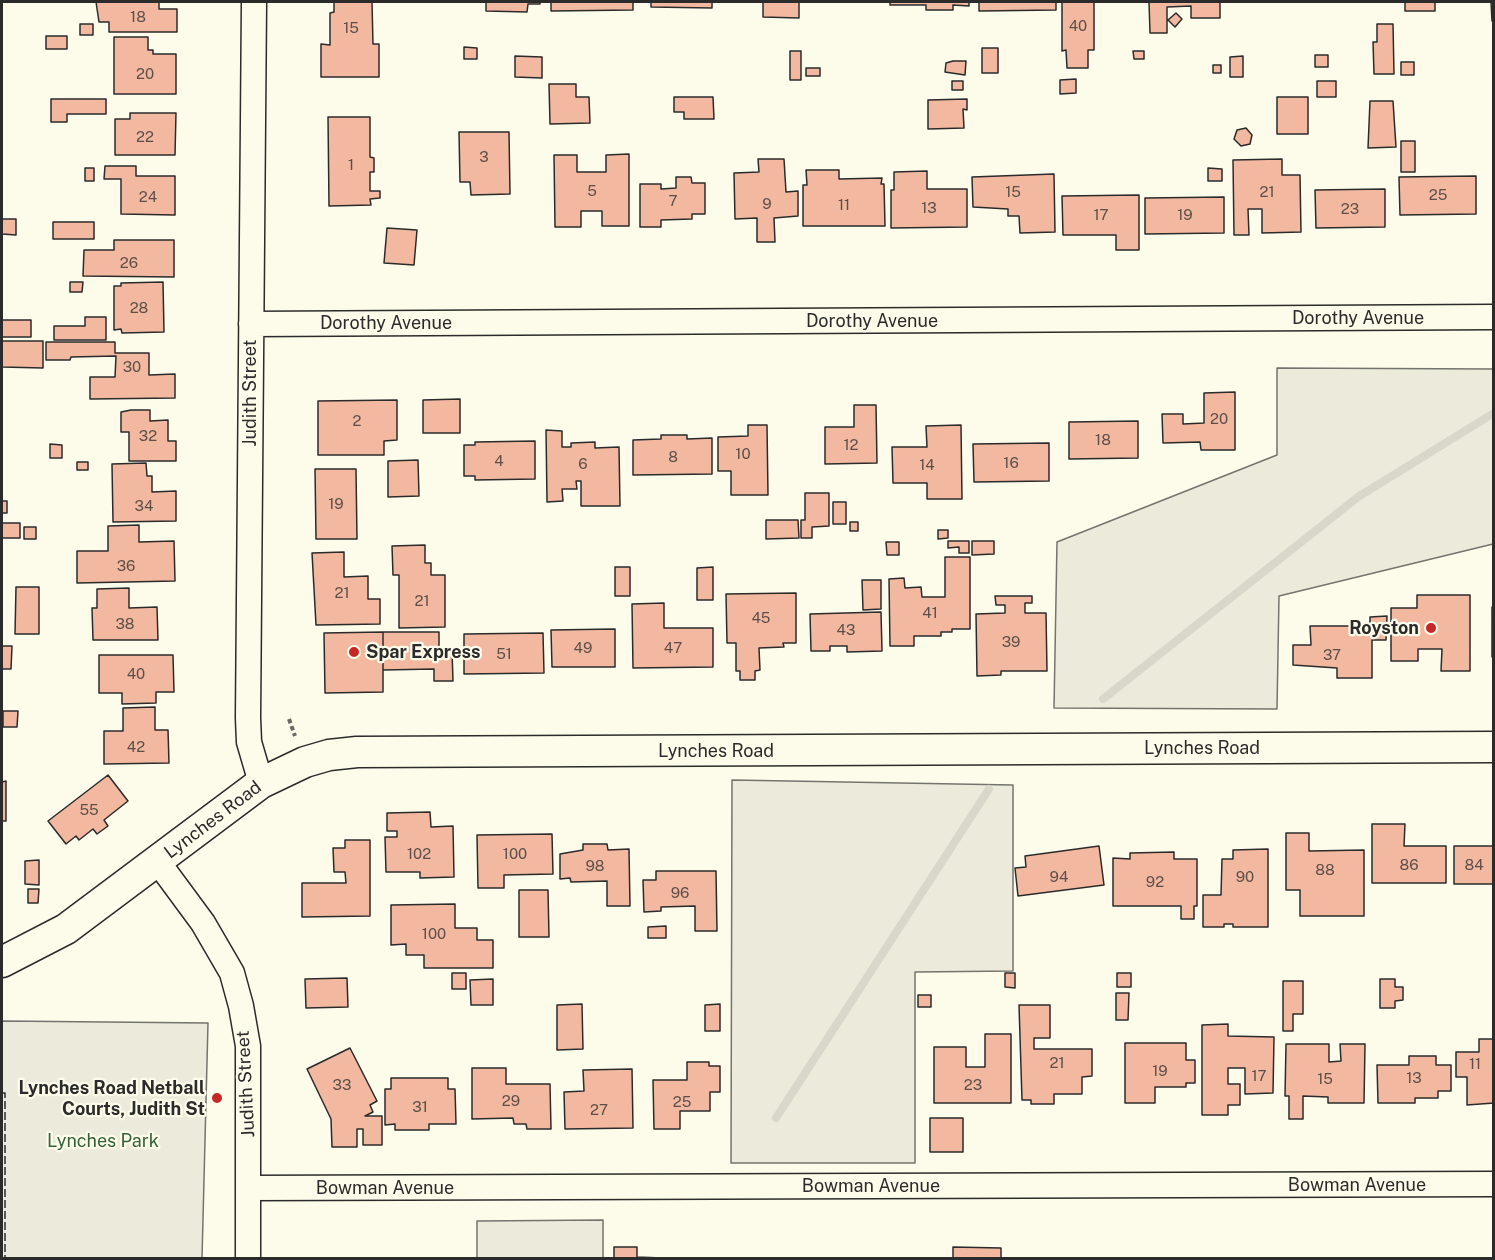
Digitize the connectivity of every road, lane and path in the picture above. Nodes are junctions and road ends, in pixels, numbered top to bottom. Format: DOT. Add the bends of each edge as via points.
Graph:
graph roads {
  1 [pos="254,2"];
  2 [pos="1494,317"];
  3 [pos="251,324"];
  4 [pos="289,719"];
  5 [pos="292,726"];
  6 [pos="1494,747"];
  7 [pos="261,783"];
  8 [pos="158,862"];
  9 [pos="2,962"];
  10 [pos="1494,1184"];
  11 [pos="249,1188"];
  12 [pos="248,1258"];
  1 -- 3 [label="street, Judith Street"];
  2 -- 3 [label="street, Dorothy Avenue"];
  3 -- 7 [label="street, Judith Street" via="248,718 249,742"];
  4 -- 5 [label="path"];
  6 -- 7 [label="street, Lynches Road" via="357,752 305,762"];
  7 -- 8 [label="street, Lynches Road"];
  8 -- 9 [label="street, Lynches Road" via="66,929"];
  8 -- 11 [label="street, Judith Street" via="232,973 248,1046"];
  10 -- 11 [label="street, Bowman Avenue"];
  11 -- 12 [label="street, Judith Street"];
}
